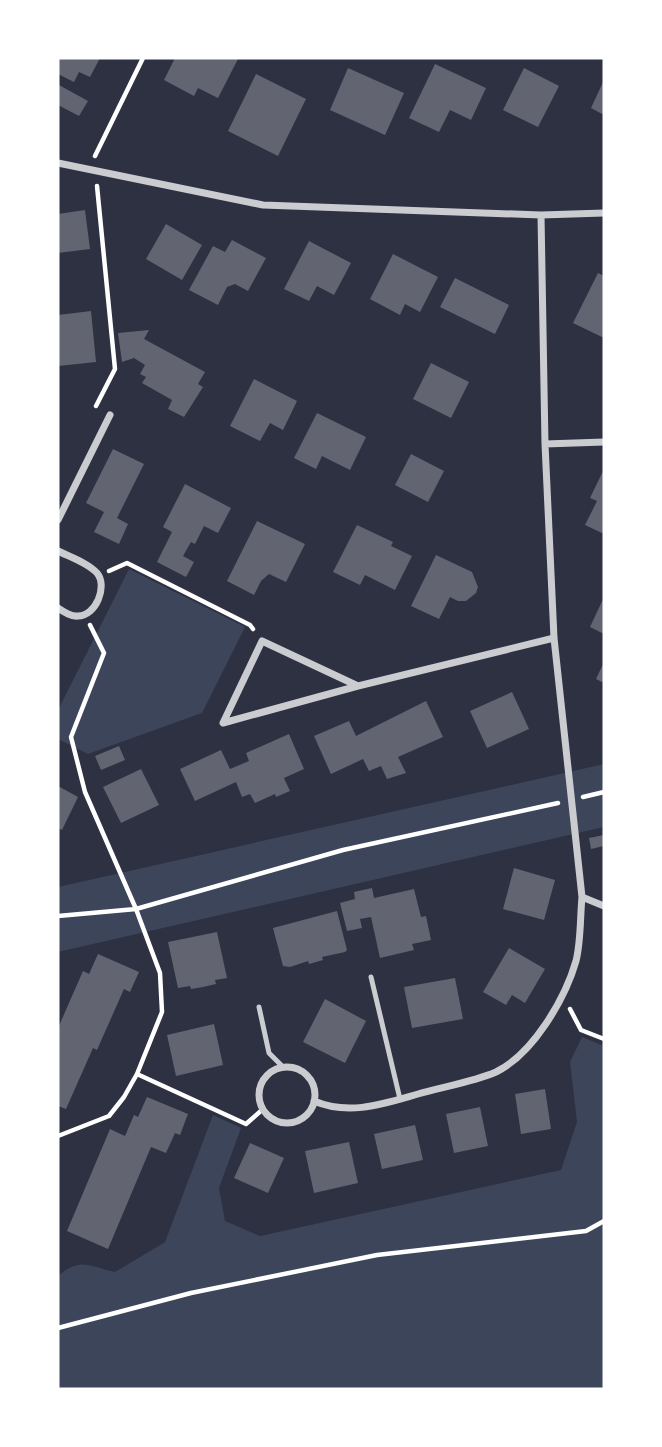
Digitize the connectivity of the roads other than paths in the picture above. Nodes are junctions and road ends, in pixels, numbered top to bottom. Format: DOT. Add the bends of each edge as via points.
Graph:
graph roads {
  1 [pos="58,163"];
  2 [pos="604,213"];
  3 [pos="541,215"];
  4 [pos="110,415"];
  5 [pos="604,442"];
  6 [pos="545,444"];
  7 [pos="58,520"];
  8 [pos="58,551"];
  9 [pos="58,608"];
  10 [pos="554,638"];
  11 [pos="358,687"];
  12 [pos="582,897"];
  13 [pos="604,906"];
  14 [pos="371,976"];
  15 [pos="259,1007"];
  16 [pos="283,1067"];
  17 [pos="400,1099"];
  18 [pos="314,1101"];
  1 -- 3 [label="street" via="264,205"];
  2 -- 3 [label="street"];
  3 -- 6 [label="street"];
  4 -- 7 [label="street"];
  5 -- 6 [label="street"];
  6 -- 10 [label="street"];
  8 -- 9 [label="street" via="91,568 99,575 102,589 97,603 84,615 75,617"];
  10 -- 11 [label="street"];
  10 -- 12 [label="street"];
  11 -- 11 [label="street" via="262,641 223,723"];
  12 -- 13 [label="street"];
  12 -- 17 [label="street" via="576,959 563,995 521,1053 496,1071"];
  14 -- 17 [label="lane"];
  15 -- 16 [label="lane" via="269,1053"];
  16 -- 18 [label="street" via="308,1076"];
  16 -- 18 [label="street" via="262,1083 263,1109 278,1121 296,1122 305,1117"];
  17 -- 18 [label="street" via="356,1109 331,1108"];
}
